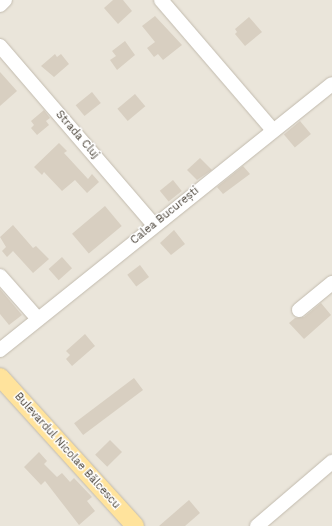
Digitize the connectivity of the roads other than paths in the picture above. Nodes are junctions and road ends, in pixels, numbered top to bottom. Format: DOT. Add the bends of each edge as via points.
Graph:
graph roads {
  1 [pos="5,0"];
  2 [pos="162,0"];
  3 [pos="0,5"];
  4 [pos="0,46"];
  5 [pos="332,84"];
  6 [pos="273,130"];
  7 [pos="154,225"];
  8 [pos="0,276"];
  9 [pos="332,283"];
  10 [pos="299,310"];
  11 [pos="38,319"];
  12 [pos="0,350"];
  13 [pos="0,377"];
  14 [pos="332,462"];
  15 [pos="135,526"];
  16 [pos="257,526"];
  1 -- 3 [label="street"];
  2 -- 6 [label="street"];
  4 -- 7 [label="street, Strada Cluj"];
  5 -- 6 [label="street, Calea București"];
  6 -- 7 [label="street, Calea București"];
  7 -- 11 [label="street, Calea București"];
  8 -- 11 [label="street"];
  9 -- 10 [label="street"];
  11 -- 12 [label="street, Calea București"];
  13 -- 15 [label="main road, Bulevardul Nicolae Bălcescu"];
  14 -- 16 [label="street"];
}
